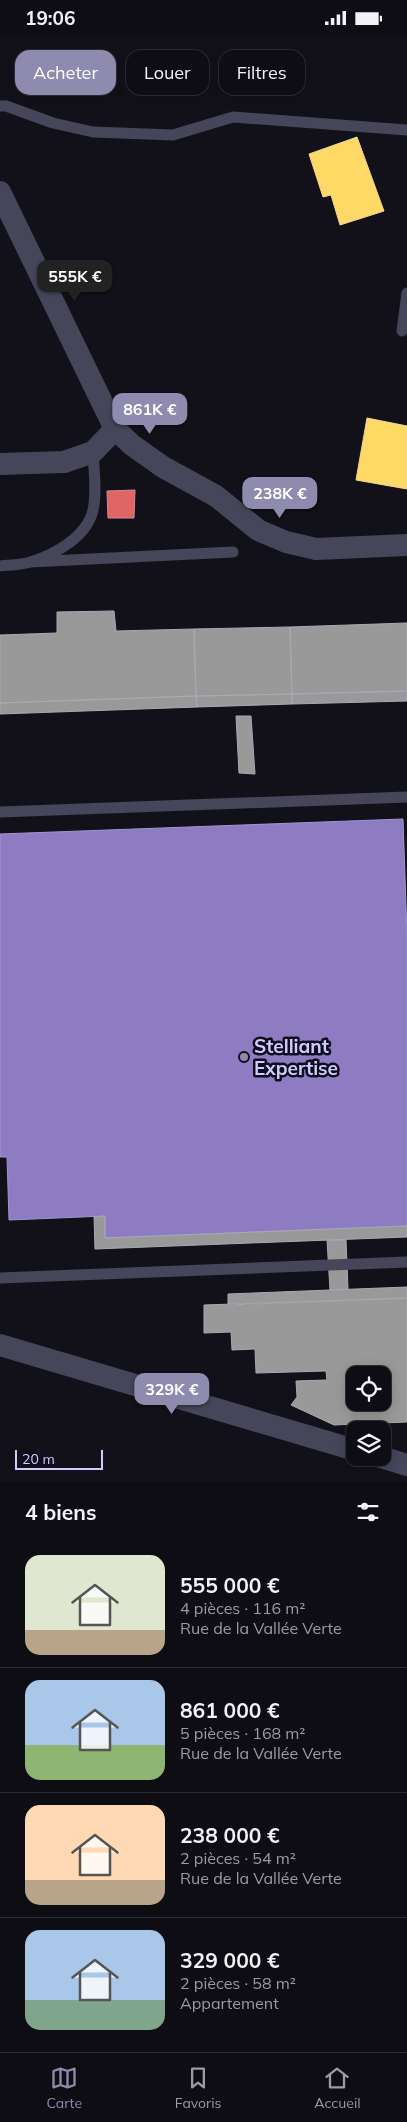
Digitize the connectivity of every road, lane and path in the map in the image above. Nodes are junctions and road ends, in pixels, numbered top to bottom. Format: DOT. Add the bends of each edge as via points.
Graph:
graph roads {
  1 [pos="0,106"];
  2 [pos="407,130"];
  3 [pos="0,192"];
  4 [pos="407,293"];
  5 [pos="402,331"];
  6 [pos="115,429"];
  7 [pos="93,452"];
  8 [pos="0,464"];
  9 [pos="407,545"];
  10 [pos="233,551"];
  11 [pos="30,562"];
  12 [pos="0,566"];
  13 [pos="407,797"];
  14 [pos="0,812"];
  15 [pos="407,1262"];
  16 [pos="0,1278"];
  17 [pos="0,1345"];
  18 [pos="346,1447"];
  19 [pos="391,1460"];
  20 [pos="407,1465"];
  1 -- 2 [label="lane" via="6,105 53,123 93,132 173,135 233,117"];
  3 -- 6 [label="street"];
  4 -- 5 [label="lane"];
  6 -- 7 [label="street"];
  6 -- 9 [label="street" via="162,467 216,496 258,530 286,542 316,549"];
  7 -- 8 [label="street" via="64,462"];
  7 -- 11 [label="lane" via="93,511 84,529 71,543"];
  10 -- 11 [label="lane"];
  11 -- 12 [label="lane"];
  13 -- 14 [label="lane"];
  15 -- 16 [label="lane"];
  17 -- 18 [label="street"];
  19 -- 20 [label="street"];
}
